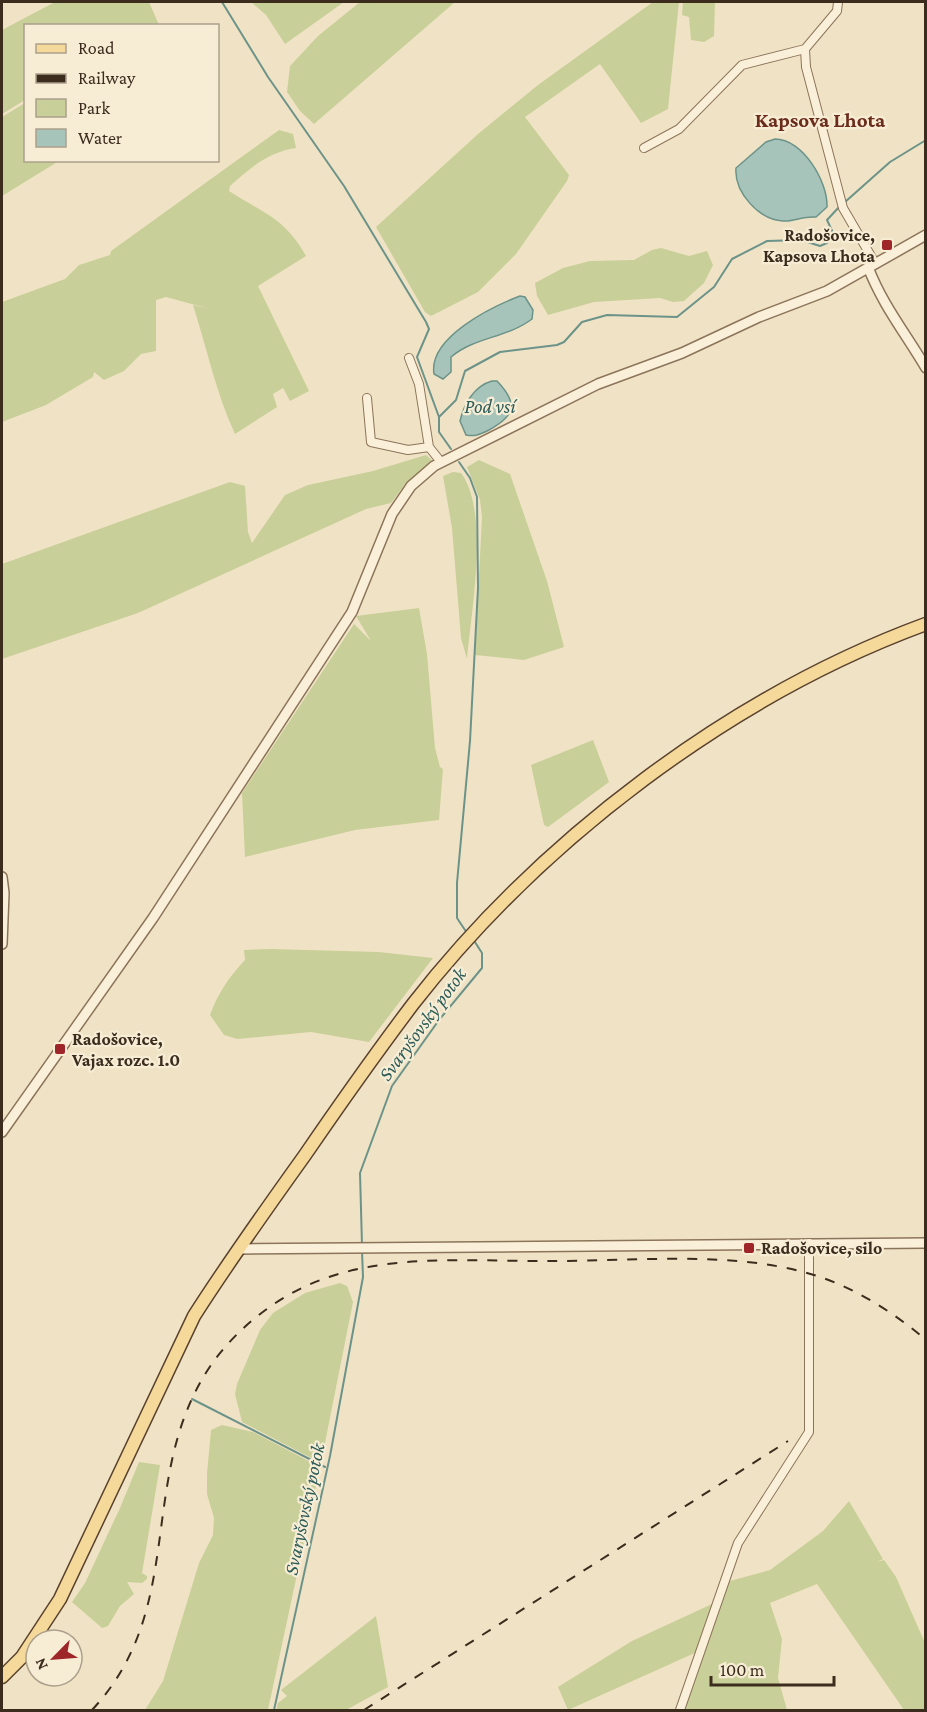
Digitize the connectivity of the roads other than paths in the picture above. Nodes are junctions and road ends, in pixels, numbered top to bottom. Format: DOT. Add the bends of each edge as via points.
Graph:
graph roads {
  1 [pos="838,2"];
  2 [pos="805,50"];
  3 [pos="644,148"];
  4 [pos="926,235"];
  5 [pos="872,265"];
  6 [pos="409,358"];
  7 [pos="926,368"];
  8 [pos="367,398"];
  9 [pos="429,447"];
  10 [pos="441,462"];
  11 [pos="926,624"];
  12 [pos="2,877"];
  13 [pos="2,944"];
  14 [pos="2,1131"];
  15 [pos="926,1243"];
  16 [pos="809,1244"];
  17 [pos="238,1249"];
  18 [pos="2,1677"];
  19 [pos="680,1710"];
  1 -- 2 [label="street" via="837,11"];
  2 -- 3 [label="street" via="742,65 679,129"];
  2 -- 5 [label="street" via="842,204"];
  4 -- 5 [label="street"];
  5 -- 7 [label="street" via="882,299"];
  5 -- 10 [label="street" via="827,291 598,384"];
  6 -- 9 [label="street" via="419,384"];
  8 -- 9 [label="street" via="371,442 408,450"];
  9 -- 10 [label="street"];
  10 -- 14 [label="street" via="411,486 352,612 153,918"];
  11 -- 17 [label="main road" via="853,655 736,717 661,768 535,873 476,932 414,1004"];
  12 -- 13 [label="street"];
  15 -- 16 [label="street"];
  16 -- 17 [label="street"];
  16 -- 19 [label="street" via="809,1432 738,1543"];
  17 -- 18 [label="main road" via="184,1335 60,1599 22,1657"];
}
